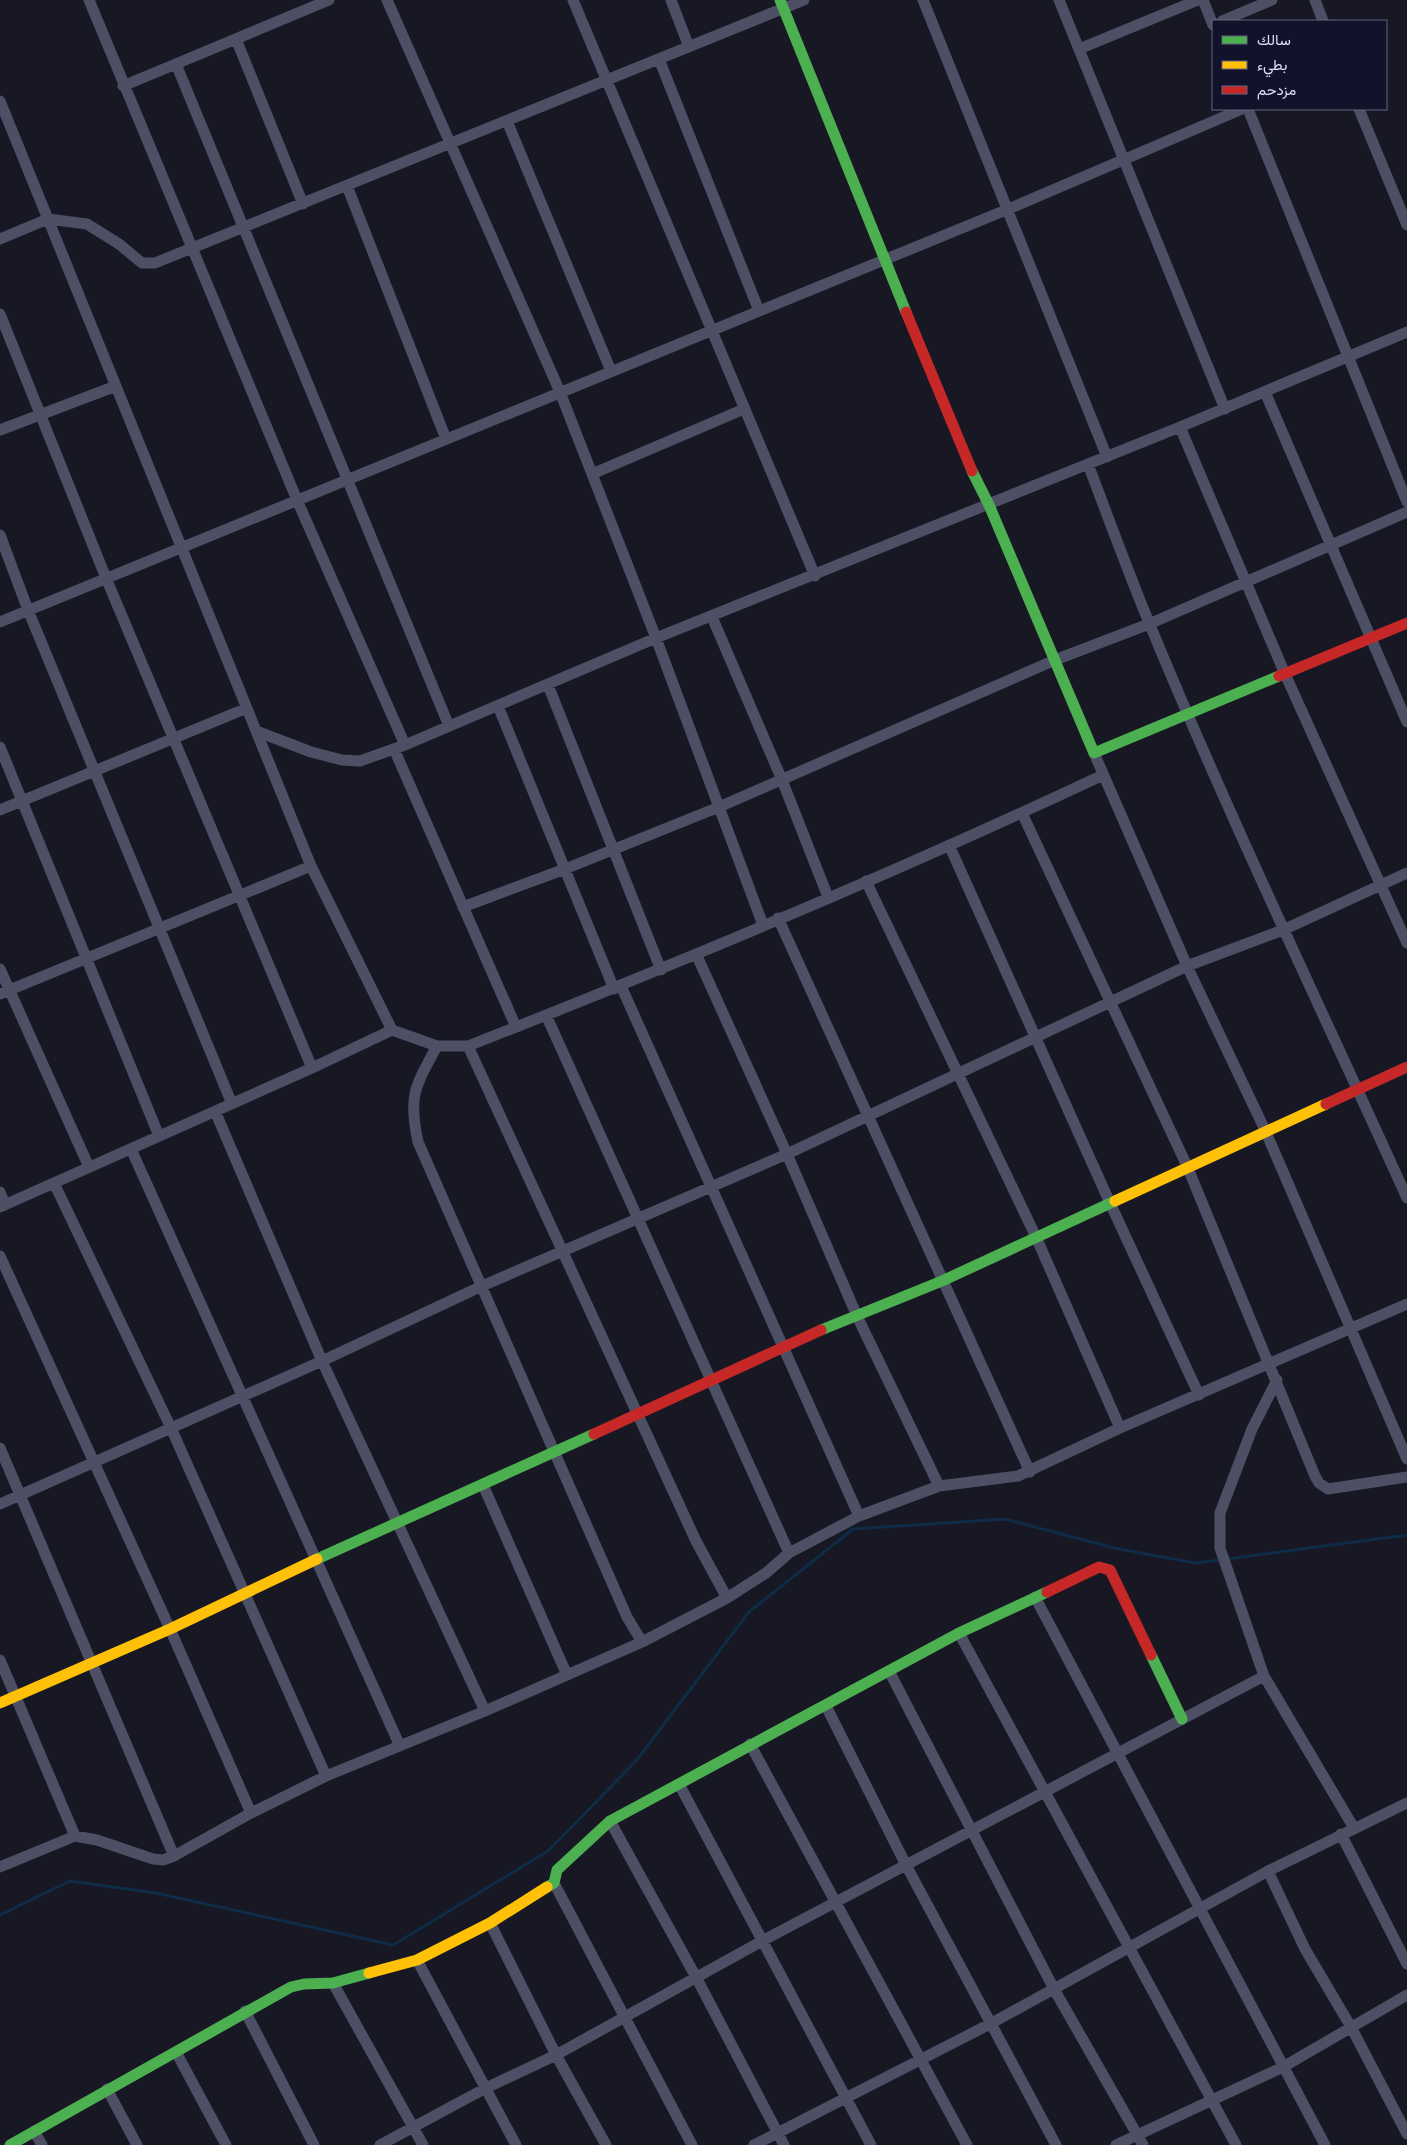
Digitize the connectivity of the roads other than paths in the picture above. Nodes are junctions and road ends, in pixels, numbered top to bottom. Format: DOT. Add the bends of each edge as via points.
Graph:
graph roads {
  1 [pos="89,0"];
  2 [pos="329,0"];
  3 [pos="388,0"];
  4 [pos="573,0"];
  5 [pos="671,0"];
  6 [pos="804,0"];
  7 [pos="923,0"];
  8 [pos="1059,0"];
  9 [pos="1198,0"];
  10 [pos="1203,0"];
  11 [pos="1272,0"];
  12 [pos="1315,0"];
  13 [pos="782,4"];
  14 [pos="1224,20"];
  15 [pos="1323,20"];
  16 [pos="1212,22"];
  17 [pos="236,39"];
  18 [pos="689,47"];
  19 [pos="1079,49"];
  20 [pos="659,59"];
  21 [pos="176,64"];
  22 [pos="605,81"];
  23 [pos="123,86"];
  24 [pos="0,101"];
  25 [pos="1240,110"];
  26 [pos="1248,110"];
  27 [pos="1359,110"];
  28 [pos="507,122"];
  29 [pos="452,144"];
  30 [pos="1123,159"];
  31 [pos="347,186"];
  32 [pos="303,204"];
  33 [pos="1006,210"];
  34 [pos="48,219"];
  35 [pos="1407,225"];
  36 [pos="243,228"];
  37 [pos="0,239"];
  38 [pos="192,248"];
  39 [pos="884,260"];
  40 [pos="759,311"];
  41 [pos="0,314"];
  42 [pos="711,331"];
  43 [pos="1407,332"];
  44 [pos="1350,357"];
  45 [pos="611,371"];
  46 [pos="116,386"];
  47 [pos="560,392"];
  48 [pos="1265,392"];
  49 [pos="1225,408"];
  50 [pos="744,409"];
  51 [pos="41,415"];
  52 [pos="1180,428"];
  53 [pos="0,430"];
  54 [pos="446,439"];
  55 [pos="1107,457"];
  56 [pos="1088,464"];
  57 [pos="592,474"];
  58 [pos="347,479"];
  59 [pos="297,500"];
  60 [pos="1407,502"];
  61 [pos="989,505"];
  62 [pos="1407,512"];
  63 [pos="0,534"];
  64 [pos="1330,545"];
  65 [pos="182,547"];
  66 [pos="815,576"];
  67 [pos="106,578"];
  68 [pos="1245,582"];
  69 [pos="28,610"];
  70 [pos="712,617"];
  71 [pos="0,622"];
  72 [pos="1149,624"];
  73 [pos="1407,624"];
  74 [pos="656,638"];
  75 [pos="1370,639"];
  76 [pos="1055,660"];
  77 [pos="1285,674"];
  78 [pos="548,684"];
  79 [pos="498,706"];
  80 [pos="247,708"];
  81 [pos="1187,713"];
  82 [pos="1407,722"];
  83 [pos="449,726"];
  84 [pos="256,731"];
  85 [pos="173,738"];
  86 [pos="0,747"];
  87 [pos="399,747"];
  88 [pos="1094,753"];
  89 [pos="94,771"];
  90 [pos="1103,775"];
  91 [pos="782,780"];
  92 [pos="22,801"];
  93 [pos="719,807"];
  94 [pos="0,810"];
  95 [pos="1022,813"];
  96 [pos="948,845"];
  97 [pos="613,850"];
  98 [pos="311,866"];
  99 [pos="565,869"];
  100 [pos="1407,872"];
  101 [pos="866,881"];
  102 [pos="1380,884"];
  103 [pos="239,895"];
  104 [pos="828,897"];
  105 [pos="463,907"];
  106 [pos="778,918"];
  107 [pos="763,925"];
  108 [pos="159,928"];
  109 [pos="1283,930"];
  110 [pos="1407,943"];
  111 [pos="696,956"];
  112 [pos="87,958"];
  113 [pos="1186,966"];
  114 [pos="0,969"];
  115 [pos="661,970"];
  116 [pos="617,987"];
  117 [pos="4,992"];
  118 [pos="1109,1002"];
  119 [pos="546,1016"];
  120 [pos="516,1027"];
  121 [pos="392,1030"];
  122 [pos="1035,1038"];
  123 [pos="438,1046"];
  124 [pos="468,1046"];
  125 [pos="1407,1067"];
  126 [pos="312,1068"];
  127 [pos="957,1074"];
  128 [pos="1357,1089"];
  129 [pos="232,1104"];
  130 [pos="215,1111"];
  131 [pos="869,1116"];
  132 [pos="1265,1130"];
  133 [pos="159,1136"];
  134 [pos="131,1149"];
  135 [pos="787,1154"];
  136 [pos="1188,1166"];
  137 [pos="89,1167"];
  138 [pos="54,1183"];
  139 [pos="712,1186"];
  140 [pos="0,1192"];
  141 [pos="1406,1192"];
  142 [pos="1110,1203"];
  143 [pos="3,1206"];
  144 [pos="636,1218"];
  145 [pos="1036,1237"];
  146 [pos="563,1250"];
  147 [pos="0,1256"];
  148 [pos="942,1281"];
  149 [pos="482,1286"];
  150 [pos="1407,1304"];
  151 [pos="857,1316"];
  152 [pos="1350,1329"];
  153 [pos="784,1346"];
  154 [pos="322,1361"];
  155 [pos="1270,1364"];
  156 [pos="712,1380"];
  157 [pos="1276,1380"];
  158 [pos="1199,1395"];
  159 [pos="242,1396"];
  160 [pos="637,1415"];
  161 [pos="171,1428"];
  162 [pos="1120,1428"];
  163 [pos="0,1448"];
  164 [pos="555,1451"];
  165 [pos="1407,1459"];
  166 [pos="93,1463"];
  167 [pos="1030,1472"];
  168 [pos="1407,1477"];
  169 [pos="484,1485"];
  170 [pos="939,1486"];
  171 [pos="21,1495"];
  172 [pos="0,1504"];
  173 [pos="859,1516"];
  174 [pos="398,1521"];
  175 [pos="789,1554"];
  176 [pos="316,1560"];
  177 [pos="244,1593"];
  178 [pos="1035,1597"];
  179 [pos="727,1598"];
  180 [pos="170,1629"];
  181 [pos="959,1633"];
  182 [pos="642,1642"];
  183 [pos="0,1660"];
  184 [pos="90,1662"];
  185 [pos="889,1671"];
  186 [pos="567,1675"];
  187 [pos="1264,1676"];
  188 [pos="15,1696"];
  189 [pos="0,1703"];
  190 [pos="826,1706"];
  191 [pos="485,1711"];
  192 [pos="1182,1719"];
  193 [pos="750,1744"];
  194 [pos="400,1746"];
  195 [pos="1118,1752"];
  196 [pos="326,1776"];
  197 [pos="678,1784"];
  198 [pos="1045,1791"];
  199 [pos="1407,1803"];
  200 [pos="251,1813"];
  201 [pos="610,1822"];
  202 [pos="1354,1828"];
  203 [pos="972,1830"];
  204 [pos="1341,1834"];
  205 [pos="75,1836"];
  206 [pos="174,1856"];
  207 [pos="906,1865"];
  208 [pos="0,1867"];
  209 [pos="1268,1870"];
  210 [pos="554,1883"];
  211 [pos="835,1902"];
  212 [pos="1198,1907"];
  213 [pos="490,1923"];
  214 [pos="762,1941"];
  215 [pos="1130,1948"];
  216 [pos="417,1960"];
  217 [pos="1407,1964"];
  218 [pos="696,1976"];
  219 [pos="333,1982"];
  220 [pos="1054,1989"];
  221 [pos="1407,1995"];
  222 [pos="245,2011"];
  223 [pos="625,2018"];
  224 [pos="990,2024"];
  225 [pos="1351,2027"];
  226 [pos="176,2052"];
  227 [pos="556,2055"];
  228 [pos="919,2060"];
  229 [pos="1283,2066"];
  230 [pos="486,2088"];
  231 [pos="107,2089"];
  232 [pos="845,2096"];
  233 [pos="1213,2100"];
  234 [pos="414,2128"];
  235 [pos="34,2131"];
  236 [pos="777,2132"];
  237 [pos="1407,2134"];
  238 [pos="1140,2140"];
  239 [pos="10,2145"];
  240 [pos="42,2145"];
  241 [pos="136,2145"];
  242 [pos="226,2145"];
  243 [pos="314,2145"];
  244 [pos="380,2145"];
  245 [pos="423,2145"];
  246 [pos="516,2145"];
  247 [pos="606,2145"];
  248 [pos="692,2145"];
  249 [pos="754,2145"];
  250 [pos="784,2145"];
  251 [pos="871,2145"];
  252 [pos="967,2145"];
  253 [pos="1056,2145"];
  254 [pos="1116,2145"];
  255 [pos="1236,2145"];
  256 [pos="1325,2145"];
  1 -- 23 [label="street"];
  2 -- 17 [label="street"];
  3 -- 29 [label="street"];
  4 -- 22 [label="street"];
  5 -- 18 [label="street"];
  6 -- 13 [label="street"];
  7 -- 33 [label="street"];
  8 -- 19 [label="street"];
  9 -- 19 [label="street"];
  10 -- 16 [label="street"];
  11 -- 14 [label="street"];
  12 -- 15 [label="street"];
  13 -- 18 [label="street"];
  13 -- 39 [label="street"];
  17 -- 21 [label="street"];
  17 -- 32 [label="street"];
  18 -- 20 [label="street"];
  19 -- 30 [label="street"];
  20 -- 22 [label="street"];
  20 -- 40 [label="street"];
  21 -- 23 [label="street"];
  21 -- 36 [label="street"];
  22 -- 28 [label="street"];
  22 -- 42 [label="street"];
  23 -- 38 [label="street"];
  24 -- 34 [label="street"];
  25 -- 30 [label="street"];
  26 -- 44 [label="street"];
  27 -- 35 [label="street"];
  28 -- 29 [label="street"];
  28 -- 45 [label="street"];
  29 -- 31 [label="street"];
  29 -- 47 [label="street"];
  30 -- 33 [label="street"];
  30 -- 49 [label="street"];
  31 -- 32 [label="street"];
  31 -- 54 [label="street"];
  32 -- 36 [label="street"];
  33 -- 39 [label="street"];
  33 -- 55 [label="street"];
  34 -- 37 [label="street"];
  34 -- 38 [label="street" via="87,224 142,263 155,263"];
  34 -- 46 [label="street"];
  36 -- 38 [label="street"];
  36 -- 58 [label="street"];
  38 -- 59 [label="street"];
  39 -- 40 [label="street"];
  39 -- 61 [label="street" via="967,462"];
  40 -- 42 [label="street"];
  41 -- 51 [label="street"];
  42 -- 45 [label="street"];
  42 -- 50 [label="street"];
  43 -- 44 [label="street"];
  44 -- 48 [label="street"];
  44 -- 60 [label="street"];
  45 -- 47 [label="street"];
  46 -- 51 [label="street"];
  46 -- 65 [label="street"];
  47 -- 54 [label="street"];
  47 -- 57 [label="street"];
  48 -- 49 [label="street"];
  48 -- 64 [label="street"];
  49 -- 52 [label="street"];
  50 -- 57 [label="street"];
  50 -- 66 [label="street"];
  51 -- 53 [label="street"];
  51 -- 67 [label="street"];
  52 -- 55 [label="street"];
  52 -- 68 [label="street"];
  54 -- 58 [label="street"];
  55 -- 56 [label="street"];
  56 -- 61 [label="street"];
  56 -- 72 [label="street"];
  57 -- 74 [label="street"];
  58 -- 59 [label="street"];
  58 -- 83 [label="street"];
  59 -- 65 [label="street"];
  59 -- 87 [label="street"];
  61 -- 66 [label="street"];
  61 -- 76 [label="street"];
  62 -- 64 [label="street"];
  63 -- 69 [label="street"];
  64 -- 68 [label="street"];
  64 -- 75 [label="street"];
  65 -- 67 [label="street"];
  65 -- 80 [label="street"];
  66 -- 70 [label="street"];
  67 -- 69 [label="street"];
  67 -- 85 [label="street"];
  68 -- 72 [label="street"];
  68 -- 77 [label="street"];
  69 -- 71 [label="street"];
  69 -- 89 [label="street"];
  70 -- 74 [label="street"];
  70 -- 91 [label="street"];
  72 -- 76 [label="street"];
  72 -- 81 [label="street"];
  73 -- 75 [label="street"];
  74 -- 78 [label="street"];
  74 -- 93 [label="street"];
  75 -- 77 [label="street"];
  75 -- 82 [label="street"];
  76 -- 88 [label="street"];
  76 -- 91 [label="street"];
  77 -- 81 [label="street"];
  77 -- 102 [label="street"];
  78 -- 79 [label="street"];
  78 -- 97 [label="street"];
  79 -- 83 [label="street"];
  79 -- 99 [label="street"];
  80 -- 84 [label="street"];
  80 -- 85 [label="street"];
  81 -- 88 [label="street"];
  81 -- 109 [label="street"];
  83 -- 87 [label="street"];
  84 -- 87 [label="street" via="342,760 360,761"];
  84 -- 98 [label="street"];
  85 -- 89 [label="street"];
  85 -- 103 [label="street"];
  86 -- 92 [label="street"];
  87 -- 105 [label="street"];
  88 -- 90 [label="street"];
  89 -- 92 [label="street"];
  89 -- 108 [label="street"];
  90 -- 95 [label="street"];
  90 -- 113 [label="street"];
  91 -- 93 [label="street"];
  91 -- 104 [label="street"];
  92 -- 94 [label="street"];
  92 -- 112 [label="street"];
  93 -- 97 [label="street"];
  93 -- 107 [label="street"];
  95 -- 96 [label="street"];
  95 -- 118 [label="street"];
  96 -- 101 [label="street"];
  96 -- 122 [label="street"];
  97 -- 99 [label="street"];
  97 -- 115 [label="street"];
  98 -- 103 [label="street"];
  98 -- 121 [label="street"];
  99 -- 105 [label="street"];
  99 -- 116 [label="street"];
  100 -- 102 [label="street"];
  101 -- 104 [label="street"];
  101 -- 127 [label="street"];
  102 -- 109 [label="street"];
  102 -- 110 [label="street"];
  103 -- 108 [label="street"];
  103 -- 126 [label="street"];
  104 -- 106 [label="street"];
  105 -- 120 [label="street"];
  106 -- 107 [label="street"];
  106 -- 131 [label="street"];
  107 -- 111 [label="street"];
  108 -- 112 [label="street"];
  108 -- 129 [label="street"];
  109 -- 113 [label="street"];
  109 -- 128 [label="street"];
  111 -- 115 [label="street"];
  111 -- 135 [label="street"];
  112 -- 117 [label="street"];
  112 -- 133 [label="street"];
  113 -- 118 [label="street"];
  113 -- 132 [label="street"];
  114 -- 117 [label="street"];
  115 -- 116 [label="street"];
  116 -- 119 [label="street"];
  116 -- 139 [label="street"];
  117 -- 137 [label="street"];
  118 -- 122 [label="street"];
  118 -- 136 [label="street"];
  119 -- 120 [label="street"];
  119 -- 144 [label="street"];
  120 -- 124 [label="street"];
  121 -- 123 [label="street"];
  121 -- 126 [label="street"];
  122 -- 127 [label="street"];
  122 -- 142 [label="street"];
  123 -- 124 [label="street"];
  123 -- 149 [label="street" via="416,1085 412,1113 418,1142"];
  124 -- 146 [label="street"];
  125 -- 128 [label="street"];
  126 -- 129 [label="street"];
  127 -- 131 [label="street"];
  127 -- 145 [label="street"];
  128 -- 132 [label="street"];
  128 -- 141 [label="street"];
  129 -- 130 [label="street"];
  130 -- 133 [label="street"];
  130 -- 154 [label="street"];
  131 -- 135 [label="street"];
  131 -- 148 [label="street"];
  132 -- 136 [label="street"];
  132 -- 152 [label="street"];
  133 -- 134 [label="street"];
  134 -- 137 [label="street"];
  134 -- 159 [label="street"];
  135 -- 139 [label="street"];
  135 -- 151 [label="street"];
  136 -- 142 [label="street"];
  136 -- 155 [label="street"];
  137 -- 138 [label="street"];
  138 -- 143 [label="street"];
  138 -- 161 [label="street"];
  139 -- 144 [label="street"];
  139 -- 153 [label="street"];
  140 -- 143 [label="street"];
  142 -- 145 [label="street"];
  142 -- 158 [label="street"];
  144 -- 146 [label="street"];
  144 -- 156 [label="street"];
  145 -- 148 [label="street"];
  145 -- 162 [label="street"];
  146 -- 149 [label="street"];
  146 -- 160 [label="street"];
  147 -- 166 [label="street"];
  148 -- 151 [label="street"];
  148 -- 167 [label="street"];
  149 -- 154 [label="street"];
  149 -- 164 [label="street"];
  150 -- 152 [label="street"];
  151 -- 153 [label="street"];
  151 -- 170 [label="street"];
  152 -- 155 [label="street"];
  152 -- 165 [label="street"];
  153 -- 156 [label="street"];
  153 -- 173 [label="street"];
  154 -- 159 [label="street"];
  154 -- 174 [label="street"];
  155 -- 157 [label="street"];
  155 -- 158 [label="street"];
  156 -- 160 [label="street"];
  156 -- 175 [label="street"];
  157 -- 168 [label="street" via="1319,1483 1328,1489"];
  157 -- 187 [label="street" via="1252,1429 1220,1513 1219,1529 1220,1548"];
  158 -- 162 [label="street"];
  159 -- 161 [label="street"];
  159 -- 176 [label="street"];
  160 -- 164 [label="street"];
  160 -- 179 [label="street" via="696,1541"];
  161 -- 166 [label="street"];
  161 -- 177 [label="street"];
  162 -- 167 [label="street"];
  163 -- 171 [label="street"];
  164 -- 169 [label="street"];
  164 -- 182 [label="street" via="627,1616"];
  166 -- 171 [label="street"];
  166 -- 180 [label="street"];
  167 -- 170 [label="street"];
  169 -- 174 [label="street"];
  169 -- 186 [label="street"];
  170 -- 173 [label="street"];
  171 -- 172 [label="street"];
  171 -- 184 [label="street"];
  173 -- 175 [label="street"];
  174 -- 176 [label="street"];
  174 -- 191 [label="street"];
  175 -- 179 [label="street"];
  176 -- 177 [label="street"];
  176 -- 194 [label="street"];
  177 -- 180 [label="street"];
  177 -- 196 [label="street"];
  178 -- 181 [label="street"];
  178 -- 192 [label="street" via="1099,1567 1110,1570"];
  178 -- 195 [label="street"];
  179 -- 182 [label="street"];
  180 -- 184 [label="street"];
  180 -- 200 [label="street"];
  181 -- 185 [label="street"];
  181 -- 198 [label="street"];
  182 -- 186 [label="street"];
  183 -- 188 [label="street"];
  184 -- 188 [label="street"];
  184 -- 206 [label="street"];
  185 -- 190 [label="street"];
  185 -- 203 [label="street"];
  186 -- 191 [label="street"];
  187 -- 192 [label="street"];
  187 -- 202 [label="street"];
  188 -- 189 [label="street"];
  188 -- 205 [label="street"];
  190 -- 193 [label="street"];
  190 -- 207 [label="street"];
  191 -- 194 [label="street"];
  192 -- 195 [label="street"];
  193 -- 197 [label="street"];
  193 -- 211 [label="street"];
  194 -- 196 [label="street"];
  195 -- 198 [label="street"];
  195 -- 212 [label="street"];
  196 -- 200 [label="street"];
  197 -- 201 [label="street"];
  197 -- 214 [label="street"];
  198 -- 203 [label="street"];
  198 -- 215 [label="street"];
  199 -- 202 [label="street"];
  200 -- 206 [label="street"];
  201 -- 210 [label="street" via="558,1870"];
  201 -- 218 [label="street"];
  202 -- 204 [label="street"];
  203 -- 207 [label="street"];
  203 -- 220 [label="street"];
  204 -- 209 [label="street"];
  204 -- 217 [label="street"];
  205 -- 206 [label="street" via="98,1840 153,1860"];
  205 -- 208 [label="street"];
  207 -- 211 [label="street"];
  207 -- 224 [label="street"];
  209 -- 212 [label="street"];
  209 -- 225 [label="street" via="1305,1949"];
  210 -- 213 [label="street"];
  210 -- 223 [label="street"];
  211 -- 214 [label="street"];
  211 -- 228 [label="street"];
  212 -- 215 [label="street"];
  212 -- 229 [label="street"];
  213 -- 216 [label="street"];
  213 -- 227 [label="street"];
  214 -- 218 [label="street"];
  214 -- 232 [label="street"];
  215 -- 220 [label="street"];
  215 -- 233 [label="street"];
  216 -- 219 [label="street"];
  216 -- 230 [label="street"];
  218 -- 223 [label="street"];
  218 -- 236 [label="street"];
  219 -- 222 [label="street" via="291,1987"];
  219 -- 234 [label="street"];
  220 -- 224 [label="street"];
  220 -- 238 [label="street"];
  221 -- 225 [label="street"];
  222 -- 226 [label="street"];
  222 -- 243 [label="street"];
  223 -- 227 [label="street"];
  223 -- 248 [label="street"];
  224 -- 228 [label="street"];
  224 -- 253 [label="street"];
  225 -- 229 [label="street"];
  225 -- 237 [label="street"];
  226 -- 231 [label="street"];
  226 -- 242 [label="street"];
  227 -- 230 [label="street"];
  227 -- 247 [label="street"];
  228 -- 232 [label="street"];
  228 -- 252 [label="street"];
  229 -- 233 [label="street"];
  229 -- 256 [label="street"];
  230 -- 234 [label="street"];
  230 -- 246 [label="street"];
  231 -- 235 [label="street"];
  231 -- 241 [label="street"];
  232 -- 236 [label="street"];
  232 -- 251 [label="street"];
  233 -- 238 [label="street"];
  233 -- 255 [label="street"];
  234 -- 244 [label="street"];
  234 -- 245 [label="street"];
  235 -- 239 [label="street"];
  235 -- 240 [label="street"];
  236 -- 249 [label="street"];
  236 -- 250 [label="street"];
  238 -- 254 [label="street"];
}
